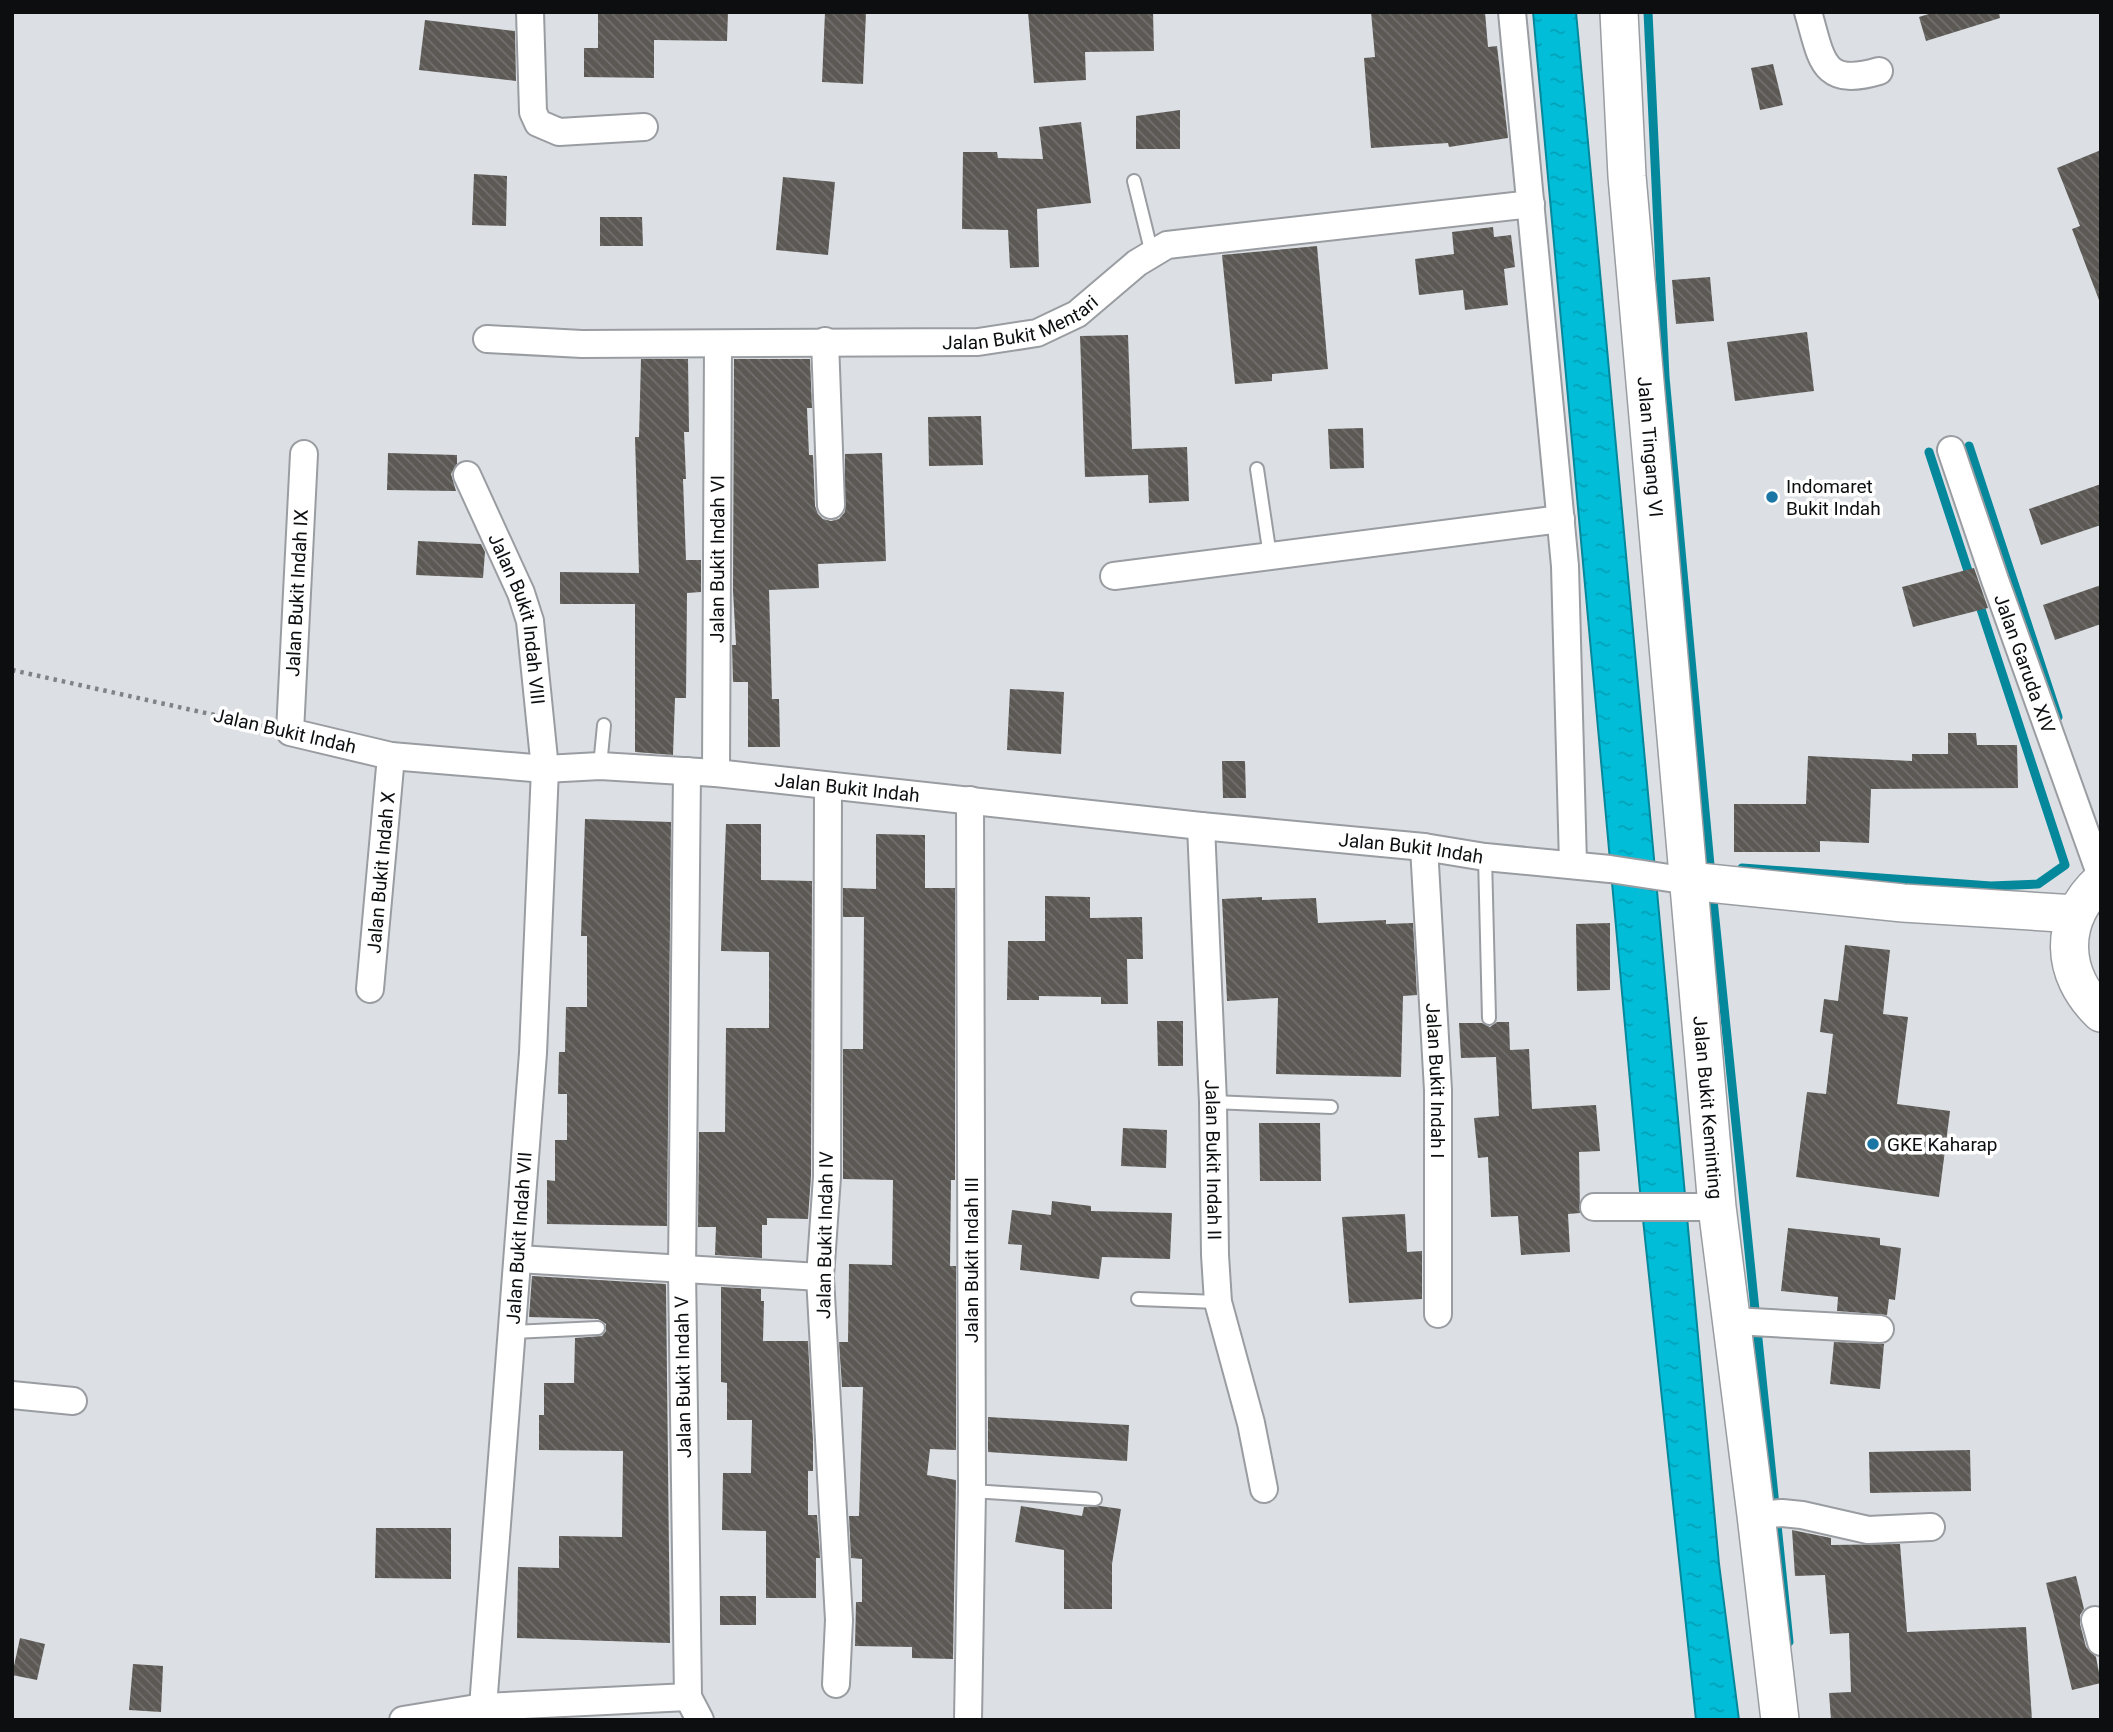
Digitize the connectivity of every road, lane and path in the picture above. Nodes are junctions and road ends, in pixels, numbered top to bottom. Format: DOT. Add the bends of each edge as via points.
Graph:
graph roads {
  1 [pos="530,12"];
  2 [pos="1512,12"];
  3 [pos="1619,12"];
  4 [pos="1808,12"];
  5 [pos="1878,71"];
  6 [pos="644,127"];
  7 [pos="1134,181"];
  8 [pos="1531,204"];
  9 [pos="1152,254"];
  10 [pos="487,339"];
  11 [pos="825,341"];
  12 [pos="718,344"];
  13 [pos="1951,450"];
  14 [pos="304,454"];
  15 [pos="1257,469"];
  16 [pos="467,475"];
  17 [pos="831,505"];
  18 [pos="1561,519"];
  19 [pos="1270,556"];
  20 [pos="1114,576"];
  21 [pos="12,670"];
  22 [pos="604,725"];
  23 [pos="290,732"];
  24 [pos="391,756"];
  25 [pos="600,766"];
  26 [pos="545,769"];
  27 [pos="687,771"];
  28 [pos="716,773"];
  29 [pos="828,786"];
  30 [pos="970,800"];
  31 [pos="1201,826"];
  32 [pos="1424,847"];
  33 [pos="1485,857"];
  34 [pos="1573,864"];
  35 [pos="1672,878"];
  36 [pos="2101,879"];
  37 [pos="2076,914"];
  38 [pos="370,989"];
  39 [pos="2101,1013"];
  40 [pos="1489,1018"];
  41 [pos="1213,1102"];
  42 [pos="1331,1107"];
  43 [pos="1594,1207"];
  44 [pos="1702,1207"];
  45 [pos="518,1259"];
  46 [pos="682,1270"];
  47 [pos="820,1277"];
  48 [pos="1138,1299"];
  49 [pos="1218,1301"];
  50 [pos="1438,1314"];
  51 [pos="1732,1321"];
  52 [pos="598,1328"];
  53 [pos="1880,1329"];
  54 [pos="513,1332"];
  55 [pos="12,1395"];
  56 [pos="73,1401"];
  57 [pos="1264,1489"];
  58 [pos="971,1490"];
  59 [pos="1095,1499"];
  60 [pos="1756,1516"];
  61 [pos="1931,1527"];
  62 [pos="836,1684"];
  63 [pos="482,1707"];
  64 [pos="694,1708"];
  65 [pos="403,1720"];
  66 [pos="968,1720"];
  67 [pos="1780,1720"];
  1 -- 6 [label="street" via="533,112 538,123 559,132"];
  2 -- 8 [label="street"];
  3 -- 35 [label="main road, Jalan Tingang VI"];
  4 -- 5 [label="street" via="1828,69 1840,76 1859,77"];
  7 -- 9 [label="lane"];
  8 -- 9 [label="street, Jalan Bukit Mentari" via="1167,246"];
  8 -- 18 [label="street"];
  9 -- 11 [label="street, Jalan Bukit Mentari" via="1077,314 1037,333 978,342"];
  10 -- 12 [label="street, Jalan Bukit Mentari"];
  11 -- 12 [label="street, Jalan Bukit Mentari"];
  11 -- 17 [label="street"];
  12 -- 28 [label="street, Jalan Bukit Indah VI"];
  13 -- 36 [label="street, Jalan Garuda XIV"];
  14 -- 23 [label="street, Jalan Bukit Indah IX"];
  15 -- 19 [label="lane"];
  16 -- 26 [label="street, Jalan Bukit Indah VIII" via="530,621"];
  18 -- 19 [label="street"];
  18 -- 34 [label="street"];
  19 -- 20 [label="street"];
  21 -- 23 [label="path, Jalan Bukit Indah"];
  22 -- 25 [label="lane"];
  23 -- 24 [label="street, Jalan Bukit Indah"];
  24 -- 26 [label="street, Jalan Bukit Indah"];
  24 -- 38 [label="street, Jalan Bukit Indah X"];
  25 -- 26 [label="street, Jalan Bukit Indah"];
  25 -- 27 [label="street, Jalan Bukit Indah"];
  26 -- 45 [label="street, Jalan Bukit Indah VII" via="533,1054"];
  27 -- 28 [label="street, Jalan Bukit Indah"];
  27 -- 46 [label="street, Jalan Bukit Indah V"];
  28 -- 29 [label="street, Jalan Bukit Indah"];
  29 -- 30 [label="street, Jalan Bukit Indah"];
  29 -- 47 [label="street, Jalan Bukit Indah IV" via="827,1177"];
  30 -- 31 [label="street, Jalan Bukit Indah"];
  30 -- 58 [label="street, Jalan Bukit Indah III"];
  31 -- 32 [label="street, Jalan Bukit Indah"];
  31 -- 41 [label="street, Jalan Bukit Indah II"];
  32 -- 33 [label="street, Jalan Bukit Indah"];
  32 -- 50 [label="street, Jalan Bukit Indah I" via="1438,1090"];
  33 -- 34 [label="street, Jalan Bukit Indah"];
  33 -- 40 [label="lane"];
  34 -- 35 [label="street, Jalan Bukit Indah"];
  35 -- 37 [label="main road"];
  35 -- 44 [label="main road, Jalan Bukit Keminting"];
  36 -- 37 [label="main road"];
  37 -- 39 [label="main road" via="2069,949 2072,967 2087,1000"];
  41 -- 42 [label="lane"];
  41 -- 49 [label="street, Jalan Bukit Indah II"];
  43 -- 44 [label="street"];
  44 -- 51 [label="main road, Jalan Bukit Keminting"];
  45 -- 46 [label="street"];
  45 -- 54 [label="street, Jalan Bukit Indah VII"];
  46 -- 47 [label="street"];
  46 -- 64 [label="street, Jalan Bukit Indah V"];
  47 -- 62 [label="street, Jalan Bukit Indah IV" via="839,1620"];
  48 -- 49 [label="lane"];
  49 -- 57 [label="street, Jalan Bukit Indah II"];
  51 -- 53 [label="street"];
  51 -- 60 [label="main road, Jalan Bukit Keminting"];
  52 -- 54 [label="lane"];
  54 -- 63 [label="street, Jalan Bukit Indah VII"];
  55 -- 56 [label="street"];
  58 -- 59 [label="lane"];
  58 -- 66 [label="street, Jalan Bukit Indah III"];
  60 -- 61 [label="street" via="1802,1515 1868,1530"];
  60 -- 67 [label="main road, Jalan Bukit Keminting"];
  63 -- 64 [label="street, Jalan Bukit Indah V"];
  63 -- 65 [label="street, Jalan Bukit Indah V"];
}
